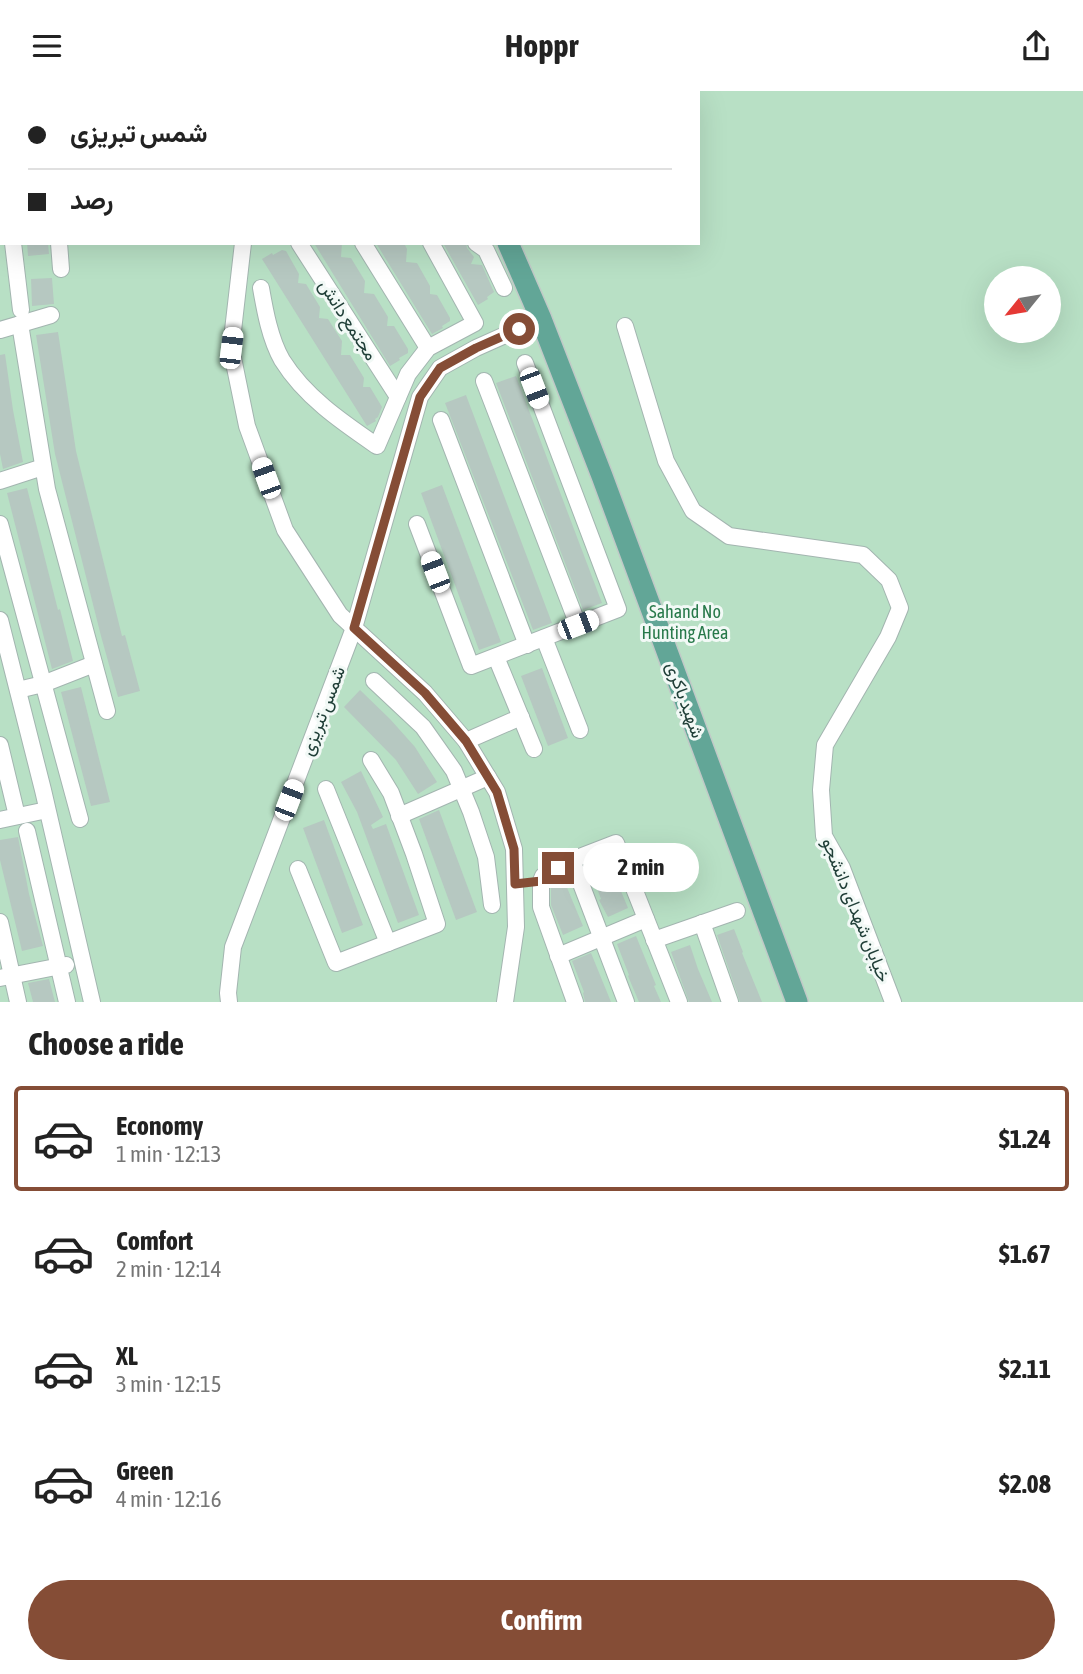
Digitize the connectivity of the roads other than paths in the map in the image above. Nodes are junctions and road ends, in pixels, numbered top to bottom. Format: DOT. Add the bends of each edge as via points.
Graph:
graph roads {
  1 [pos="59,245"];
  2 [pos="243,245"];
  3 [pos="300,245"];
  4 [pos="364,245"];
  5 [pos="432,245"];
  6 [pos="479,245"];
  7 [pos="509,245"];
  8 [pos="9,247"];
  9 [pos="61,268"];
  10 [pos="261,288"];
  11 [pos="504,288"];
  12 [pos="51,315"];
  13 [pos="21,317"];
  14 [pos="541,319"];
  15 [pos="625,326"];
  16 [pos="0,330"];
  17 [pos="428,348"];
  18 [pos="525,363"];
  19 [pos="484,381"];
  20 [pos="398,397"];
  21 [pos="441,420"];
  22 [pos="43,467"];
  23 [pos="0,481"];
  24 [pos="0,524"];
  25 [pos="417,524"];
  26 [pos="0,620"];
  27 [pos="578,625"];
  28 [pos="354,628"];
  29 [pos="544,638"];
  30 [pos="527,645"];
  31 [pos="496,657"];
  32 [pos="94,664"];
  33 [pos="0,674"];
  34 [pos="374,681"];
  35 [pos="43,684"];
  36 [pos="18,690"];
  37 [pos="23,710"];
  38 [pos="107,711"];
  39 [pos="521,717"];
  40 [pos="580,730"];
  41 [pos="466,741"];
  42 [pos="0,745"];
  43 [pos="534,749"];
  44 [pos="371,760"];
  45 [pos="488,777"];
  46 [pos="326,789"];
  47 [pos="461,789"];
  48 [pos="47,810"];
  49 [pos="18,816"];
  50 [pos="399,816"];
  51 [pos="80,819"];
  52 [pos="0,820"];
  53 [pos="27,831"];
  54 [pos="572,860"];
  55 [pos="298,869"];
  56 [pos="541,881"];
  57 [pos="515,884"];
  58 [pos="492,905"];
  59 [pos="737,911"];
  60 [pos="646,919"];
  61 [pos="0,922"];
  62 [pos="702,923"];
  63 [pos="601,937"];
  64 [pos="654,940"];
  65 [pos="388,943"];
  66 [pos="558,956"];
  67 [pos="83,961"];
  68 [pos="58,966"];
  69 [pos="6,977"];
  70 [pos="18,1002"];
  71 [pos="67,1002"];
  72 [pos="92,1002"];
  73 [pos="229,1002"];
  74 [pos="505,1002"];
  75 [pos="575,1002"];
  76 [pos="626,1002"];
  77 [pos="678,1002"];
  78 [pos="730,1002"];
  79 [pos="797,1002"];
  80 [pos="893,1002"];
  1 -- 9 [label="street"];
  2 -- 28 [label="street" via="231,348 247,426 285,530 340,615"];
  3 -- 20 [label="street, مجتمع دانش"];
  4 -- 17 [label="street"];
  5 -- 17 [label="street" via="475,323"];
  6 -- 11 [label="street" via="486,250"];
  7 -- 14 [label="main road, شهید باکری"];
  8 -- 13 [label="street"];
  10 -- 20 [label="street" via="265,317 282,359 337,419 377,446"];
  12 -- 13 [label="street"];
  13 -- 16 [label="street"];
  13 -- 22 [label="street"];
  14 -- 28 [label="street, شمس تبریزی" via="440,368 420,397"];
  14 -- 79 [label="main road, شهید باکری"];
  15 -- 80 [label="street, خیابان شهدای دانشجو" via="666,461 694,511 729,536 863,555 889,580 900,608 888,638 825,745 821,790 824,835 842,868"];
  17 -- 20 [label="street"];
  18 -- 27 [label="street" via="618,609"];
  19 -- 27 [label="street"];
  21 -- 30 [label="street"];
  22 -- 23 [label="street"];
  22 -- 32 [label="street"];
  24 -- 35 [label="street"];
  25 -- 31 [label="street" via="471,666"];
  26 -- 36 [label="street"];
  27 -- 29 [label="street"];
  28 -- 41 [label="street" via="425,693"];
  28 -- 73 [label="street, شمس تبریزی" via="233,947"];
  29 -- 30 [label="street"];
  29 -- 40 [label="street"];
  30 -- 31 [label="street"];
  31 -- 39 [label="street"];
  32 -- 35 [label="street"];
  32 -- 38 [label="street"];
  33 -- 37 [label="street" via="10,682"];
  34 -- 47 [label="street" via="423,727"];
  35 -- 36 [label="street"];
  35 -- 51 [label="street"];
  36 -- 37 [label="street"];
  37 -- 48 [label="street"];
  39 -- 41 [label="street"];
  39 -- 43 [label="street"];
  41 -- 45 [label="street"];
  42 -- 49 [label="street"];
  44 -- 50 [label="street"];
  45 -- 47 [label="street"];
  45 -- 57 [label="street" via="514,849"];
  46 -- 65 [label="street"];
  47 -- 50 [label="street"];
  47 -- 58 [label="street" via="486,856"];
  48 -- 49 [label="street"];
  48 -- 67 [label="street"];
  49 -- 52 [label="street"];
  50 -- 65 [label="street" via="437,924"];
  53 -- 68 [label="street"];
  54 -- 56 [label="street"];
  54 -- 60 [label="street" via="617,843"];
  54 -- 63 [label="street"];
  55 -- 65 [label="street" via="336,964"];
  56 -- 57 [label="street"];
  56 -- 66 [label="street" via="541,907"];
  57 -- 74 [label="street" via="516,927"];
  59 -- 62 [label="street"];
  60 -- 63 [label="street"];
  60 -- 64 [label="street"];
  61 -- 69 [label="street"];
  62 -- 64 [label="street"];
  62 -- 78 [label="street"];
  63 -- 66 [label="street"];
  63 -- 76 [label="street"];
  64 -- 77 [label="street"];
  66 -- 75 [label="street"];
  67 -- 68 [label="street"];
  67 -- 72 [label="street"];
  68 -- 69 [label="street"];
  68 -- 71 [label="street"];
  69 -- 70 [label="street"];
}
